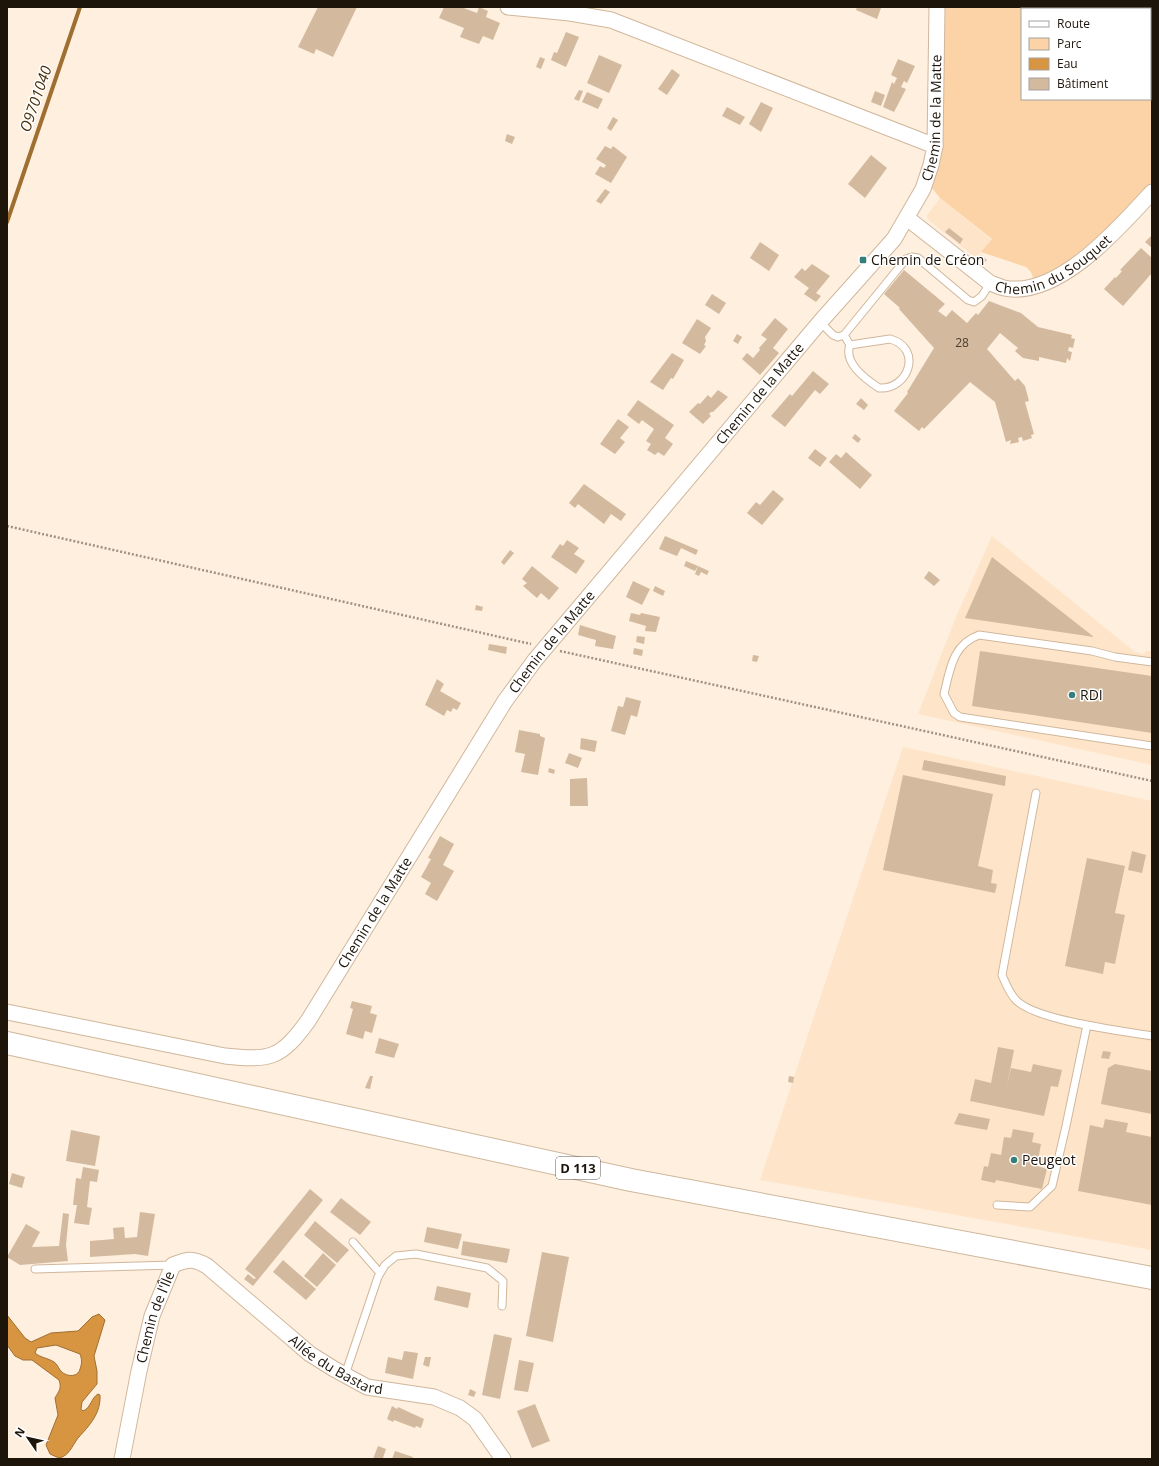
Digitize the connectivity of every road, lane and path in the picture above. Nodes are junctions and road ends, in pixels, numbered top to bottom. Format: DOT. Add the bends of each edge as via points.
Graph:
graph roads {
  1 [pos="508,7"];
  2 [pos="937,7"];
  3 [pos="935,146"];
  4 [pos="1152,192"];
  5 [pos="906,218"];
  6 [pos="990,283"];
  7 [pos="820,322"];
  8 [pos="844,335"];
  9 [pos="850,344"];
  10 [pos="7,526"];
  11 [pos="546,647"];
  12 [pos="1152,662"];
  13 [pos="1152,746"];
  14 [pos="1152,781"];
  15 [pos="1036,793"];
  16 [pos="7,1012"];
  17 [pos="1087,1025"];
  18 [pos="1152,1036"];
  19 [pos="7,1043"];
  20 [pos="998,1205"];
  21 [pos="353,1242"];
  22 [pos="173,1265"];
  23 [pos="35,1269"];
  24 [pos="380,1273"];
  25 [pos="1152,1278"];
  26 [pos="502,1306"];
  27 [pos="345,1375"];
  28 [pos="122,1459"];
  29 [pos="502,1459"];
  1 -- 3 [label="street" via="611,20"];
  2 -- 3 [label="street, Chemin de la Matte"];
  3 -- 5 [label="street, Chemin de la Matte" via="923,188"];
  4 -- 6 [label="street, Chemin du Souquet" via="1107,240 1087,258 1063,273 1041,283 1018,289 1003,288"];
  5 -- 6 [label="street, Chemin du Souquet"];
  5 -- 7 [label="street, Chemin de la Matte" via="889,245"];
  6 -- 8 [label="lane" via="982,296 974,302 968,300 918,258 912,256 906,259"];
  7 -- 8 [label="lane" via="833,335"];
  7 -- 11 [label="street, Chemin de la Matte"];
  8 -- 9 [label="lane"];
  9 -- 9 [label="lane" via="890,339 897,341 907,350 909,366 894,386 879,388 850,361"];
  10 -- 11 [label="path"];
  11 -- 14 [label="path"];
  11 -- 16 [label="street, Chemin de la Matte" via="505,701 308,1021 284,1049 271,1056 252,1059 225,1056"];
  12 -- 13 [label="lane" via="979,636 968,639 960,646 949,672 944,694 954,714 960,717"];
  15 -- 17 [label="lane" via="1002,976 1016,1000 1028,1009"];
  17 -- 18 [label="lane"];
  17 -- 20 [label="lane" via="1052,1186 1030,1207"];
  19 -- 25 [label="main road, D 113" via="631,1180"];
  21 -- 24 [label="lane"];
  22 -- 23 [label="lane, Chemin de l'Île"];
  22 -- 27 [label="street, Allée du Bastard" via="196,1259 207,1266 310,1354"];
  22 -- 28 [label="street, Chemin de l'Île" via="152,1316"];
  24 -- 26 [label="lane" via="396,1256 416,1254 487,1268 503,1281"];
  24 -- 27 [label="lane"];
  27 -- 29 [label="street, Allée du Bastard" via="368,1387 434,1397 460,1408 475,1419"];
}
